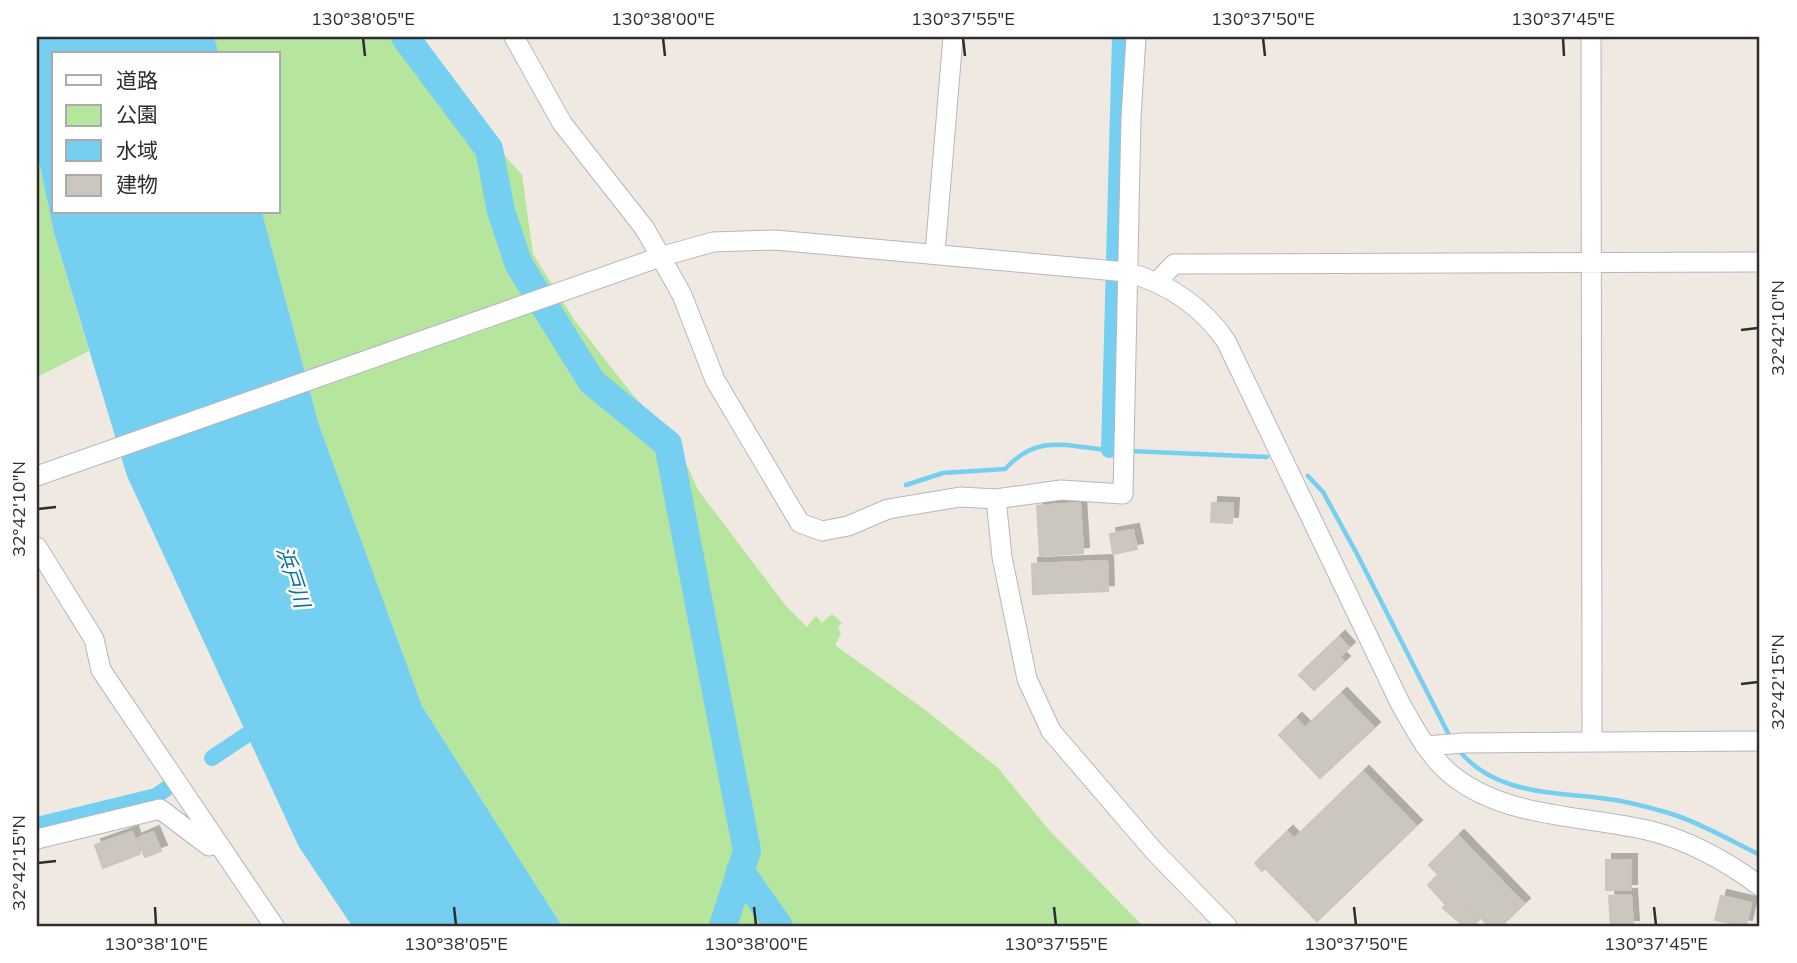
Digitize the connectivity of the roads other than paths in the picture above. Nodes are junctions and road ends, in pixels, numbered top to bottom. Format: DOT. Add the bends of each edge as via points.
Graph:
graph roads {
  1 [pos="514,37"];
  2 [pos="953,37"];
  3 [pos="1136,37"];
  4 [pos="1591,37"];
  5 [pos="935,253"];
  6 [pos="660,257"];
  7 [pos="1591,262"];
  8 [pos="1760,262"];
  9 [pos="1127,272"];
  10 [pos="1157,282"];
  11 [pos="37,476"];
  12 [pos="996,499"];
  13 [pos="37,547"];
  14 [pos="1592,741"];
  15 [pos="1760,741"];
  16 [pos="1425,746"];
  17 [pos="37,839"];
  18 [pos="218,843"];
  19 [pos="1760,886"];
  20 [pos="274,926"];
  21 [pos="1227,926"];
  1 -- 6 [label="street" via="562,123 645,229"];
  2 -- 5 [label="street"];
  3 -- 9 [label="street"];
  4 -- 7 [label="street"];
  5 -- 6 [label="street" via="742,240 713,242"];
  5 -- 9 [label="street"];
  6 -- 11 [label="street"];
  6 -- 12 [label="street" via="682,295 715,380 800,523 822,531 888,509 960,497"];
  7 -- 8 [label="street"];
  7 -- 10 [label="street" via="1174,264"];
  7 -- 14 [label="street"];
  9 -- 10 [label="street"];
  9 -- 12 [label="street" via="1123,495 1061,490"];
  10 -- 16 [label="street" via="1204,314 1236,358 1400,703"];
  12 -- 21 [label="street" via="1002,557 1027,678 1051,731 1154,851"];
  13 -- 18 [label="street" via="94,639 101,670"];
  14 -- 15 [label="street"];
  14 -- 16 [label="street"];
  16 -- 19 [label="street" via="1452,776 1497,801 1654,832 1705,852"];
  17 -- 18 [label="street" via="160,809 209,846"];
  18 -- 20 [label="street"];
}
